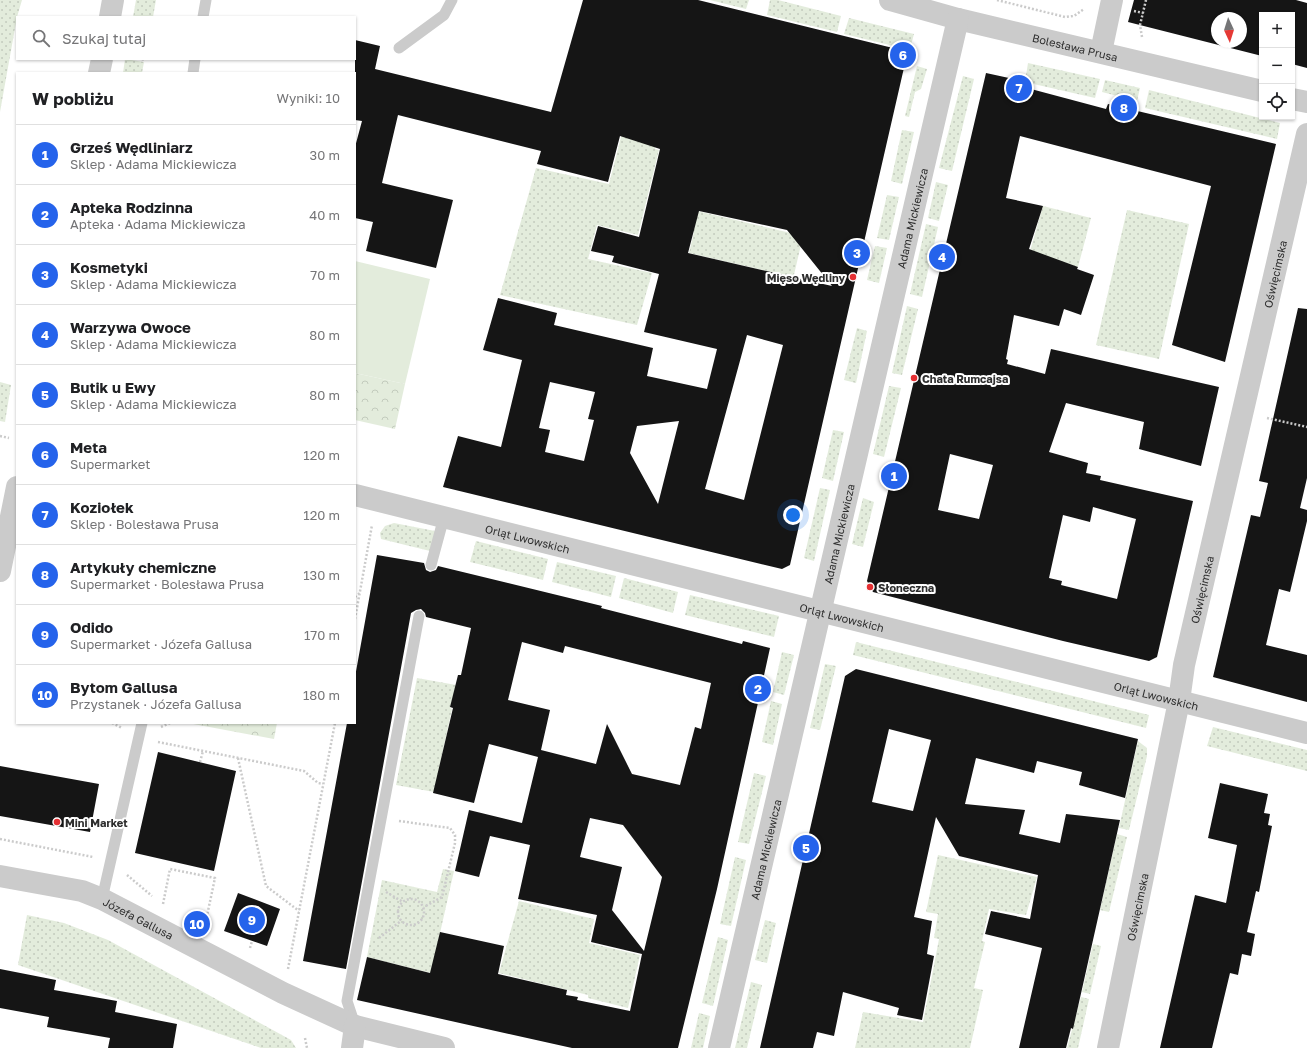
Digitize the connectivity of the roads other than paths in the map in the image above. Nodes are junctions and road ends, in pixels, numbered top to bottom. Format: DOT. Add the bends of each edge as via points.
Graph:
graph roads {
  1 [pos="113,0"];
  2 [pos="206,0"];
  3 [pos="452,0"];
  4 [pos="890,0"];
  5 [pos="1112,0"];
  6 [pos="110,16"];
  7 [pos="203,16"];
  8 [pos="958,19"];
  9 [pos="399,48"];
  10 [pos="1101,52"];
  11 [pos="102,60"];
  12 [pos="195,60"];
  13 [pos="99,72"];
  14 [pos="193,72"];
  15 [pos="1259,90"];
  16 [pos="1295,100"];
  17 [pos="1307,102"];
  18 [pos="1307,134"];
  19 [pos="16,492"];
  20 [pos="356,495"];
  21 [pos="444,517"];
  22 [pos="431,565"];
  23 [pos="0,571"];
  24 [pos="820,610"];
  25 [pos="420,616"];
  26 [pos="1179,701"];
  27 [pos="142,724"];
  28 [pos="1307,733"];
  29 [pos="0,876"];
  30 [pos="102,899"];
  31 [pos="355,1026"];
  32 [pos="352,1048"];
  33 [pos="444,1048"];
  34 [pos="718,1048"];
  35 [pos="1108,1048"];
  1 -- 6 [label="street"];
  2 -- 7 [label="lane"];
  3 -- 9 [label="lane" via="444,15"];
  4 -- 8 [label="street, Bolesława Prusa"];
  5 -- 10 [label="street"];
  8 -- 10 [label="street, Bolesława Prusa"];
  8 -- 24 [label="street, Adama Mickiewicza"];
  10 -- 15 [label="street, Bolesława Prusa"];
  11 -- 13 [label="street"];
  12 -- 14 [label="lane"];
  16 -- 17 [label="street"];
  18 -- 26 [label="street, Oświęcimska" via="1184,665"];
  19 -- 23 [label="street"];
  20 -- 21 [label="street, Orląt Lwowskich"];
  21 -- 22 [label="lane"];
  21 -- 24 [label="street, Orląt Lwowskich"];
  24 -- 26 [label="street, Orląt Lwowskich"];
  24 -- 34 [label="street, Adama Mickiewicza"];
  25 -- 31 [label="lane" via="347,1001"];
  26 -- 28 [label="street, Orląt Lwowskich"];
  26 -- 35 [label="street, Oświęcimska"];
  27 -- 30 [label="lane"];
  29 -- 30 [label="street, Józefa Gallusa" via="82,891"];
  30 -- 31 [label="street, Józefa Gallusa" via="283,993"];
  31 -- 32 [label="street"];
  31 -- 33 [label="street, Józefa Gallusa"];
}
